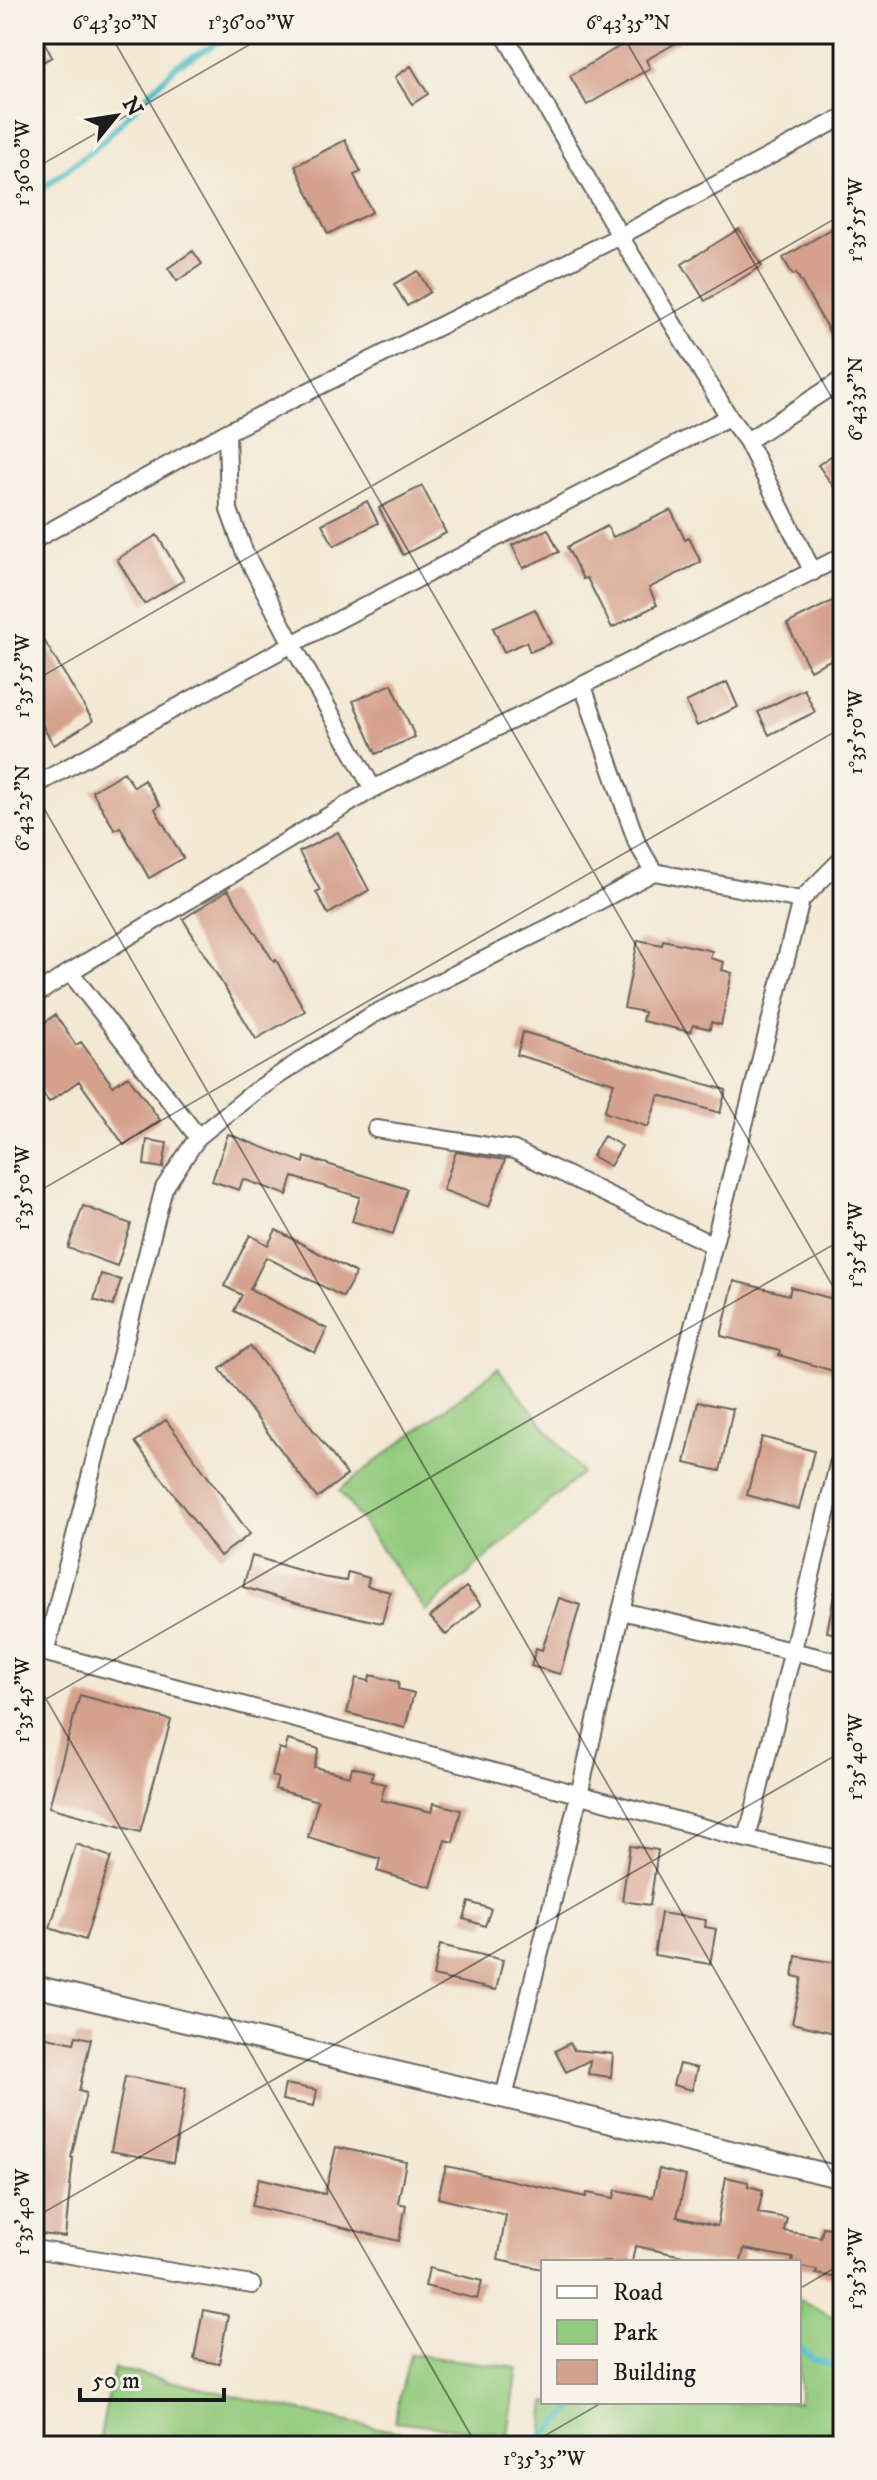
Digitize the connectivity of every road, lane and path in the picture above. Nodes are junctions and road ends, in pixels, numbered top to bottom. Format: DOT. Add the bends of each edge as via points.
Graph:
graph roads {
  1 [pos="504,34"];
  2 [pos="843,117"];
  3 [pos="620,236"];
  4 [pos="843,379"];
  5 [pos="729,417"];
  6 [pos="227,432"];
  7 [pos="747,441"];
  8 [pos="34,540"];
  9 [pos="843,556"];
  10 [pos="813,572"];
  11 [pos="292,644"];
  12 [pos="583,686"];
  13 [pos="34,786"];
  14 [pos="373,789"];
  15 [pos="843,858"];
  16 [pos="654,872"];
  17 [pos="801,900"];
  18 [pos="70,972"];
  19 [pos="34,996"];
  20 [pos="376,1129"];
  21 [pos="198,1137"];
  22 [pos="713,1245"];
  23 [pos="843,1444"];
  24 [pos="838,1478"];
  25 [pos="621,1611"];
  26 [pos="793,1650"];
  27 [pos="39,1651"];
  28 [pos="843,1663"];
  29 [pos="579,1795"];
  30 [pos="747,1839"];
  31 [pos="843,1860"];
  32 [pos="34,1986"];
  33 [pos="504,2097"];
  34 [pos="843,2178"];
  35 [pos="34,2249"];
  36 [pos="252,2285"];
  1 -- 3 [label="street"];
  2 -- 3 [label="street"];
  3 -- 5 [label="street"];
  3 -- 6 [label="street"];
  4 -- 7 [label="street"];
  5 -- 7 [label="street"];
  5 -- 11 [label="street"];
  6 -- 8 [label="street"];
  6 -- 11 [label="street" via="229,510"];
  7 -- 10 [label="street"];
  9 -- 10 [label="street"];
  10 -- 12 [label="street"];
  11 -- 13 [label="street"];
  11 -- 14 [label="street"];
  12 -- 14 [label="street"];
  12 -- 16 [label="street" via="637,843"];
  14 -- 18 [label="street"];
  15 -- 17 [label="street"];
  16 -- 17 [label="street"];
  16 -- 21 [label="street" via="372,1015 254,1092"];
  17 -- 22 [label="street"];
  18 -- 19 [label="street"];
  18 -- 21 [label="street"];
  20 -- 22 [label="street" via="514,1150"];
  21 -- 27 [label="street" via="164,1188"];
  22 -- 25 [label="street"];
  23 -- 24 [label="street"];
  24 -- 26 [label="street"];
  25 -- 26 [label="street"];
  25 -- 29 [label="street"];
  26 -- 28 [label="street"];
  26 -- 30 [label="street"];
  27 -- 29 [label="street"];
  29 -- 30 [label="street"];
  29 -- 33 [label="street"];
  30 -- 31 [label="street"];
  32 -- 33 [label="street"];
  33 -- 34 [label="street"];
  35 -- 36 [label="street"];
}
